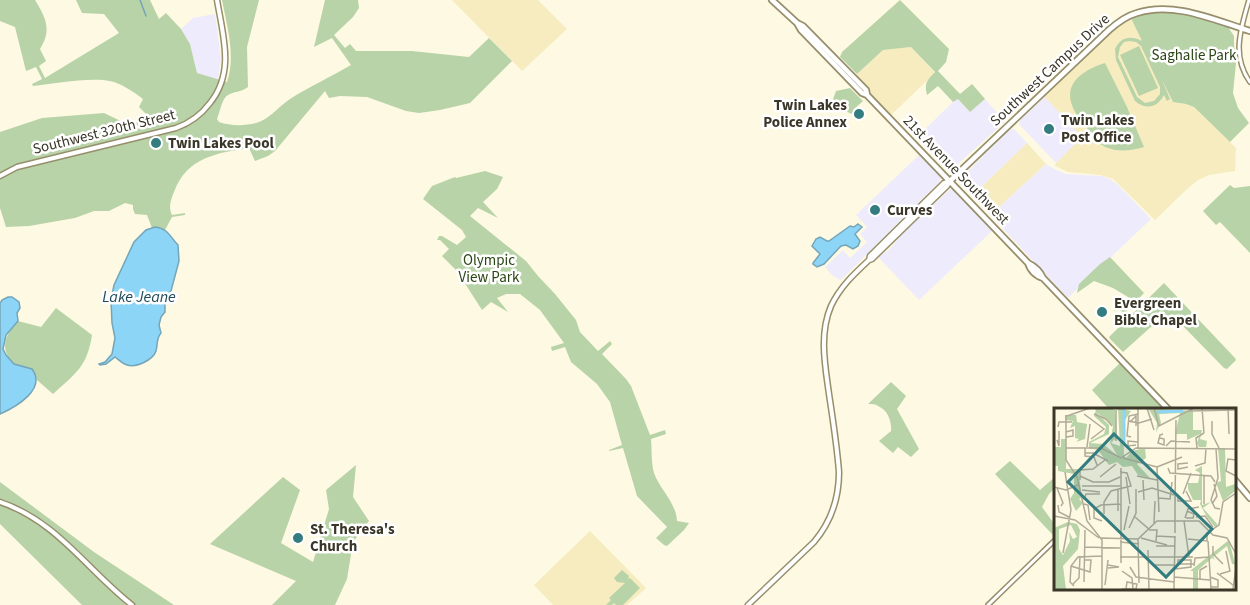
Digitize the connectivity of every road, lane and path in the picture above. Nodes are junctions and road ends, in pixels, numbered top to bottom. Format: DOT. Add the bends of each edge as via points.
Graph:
graph roads {
  1 [pos="217,0"];
  2 [pos="772,0"];
  3 [pos="777,0"];
  4 [pos="1250,0"];
  5 [pos="785,11"];
  6 [pos="1241,28"];
  7 [pos="1250,31"];
  8 [pos="1250,82"];
  9 [pos="0,176"];
  10 [pos="950,181"];
  11 [pos="908,218"];
  12 [pos="903,230"];
  13 [pos="869,260"];
  14 [pos="1167,408"];
  15 [pos="1235,481"];
  16 [pos="1250,498"];
  17 [pos="0,502"];
  18 [pos="1054,541"];
  19 [pos="132,605"];
  20 [pos="748,605"];
  21 [pos="988,605"];
  1 -- 9 [label="main road, Southwest 320th Street" via="224,41 223,82 198,116 172,129 17,166"];
  2 -- 5 [label="main road, 21st Avenue Southwest"];
  3 -- 5 [label="main road, 21st Avenue Southwest"];
  4 -- 6 [label="street"];
  5 -- 10 [label="main road, 21st Avenue Southwest"];
  6 -- 7 [label="main road, Southwest Campus Drive"];
  6 -- 8 [label="street" via="1239,55"];
  6 -- 10 [label="main road, Southwest Campus Drive" via="1170,9 1130,16 1108,30"];
  10 -- 11 [label="main road"];
  10 -- 12 [label="main road"];
  10 -- 14 [label="main road, 21st Avenue Southwest"];
  11 -- 12 [label="main road"];
  11 -- 13 [label="main road"];
  12 -- 13 [label="main road"];
  13 -- 20 [label="main road" via="845,284 830,308 825,326 824,356 839,472 834,508 822,533"];
  15 -- 16 [label="main road"];
  17 -- 19 [label="main road" via="41,522"];
  18 -- 21 [label="street"];
}
